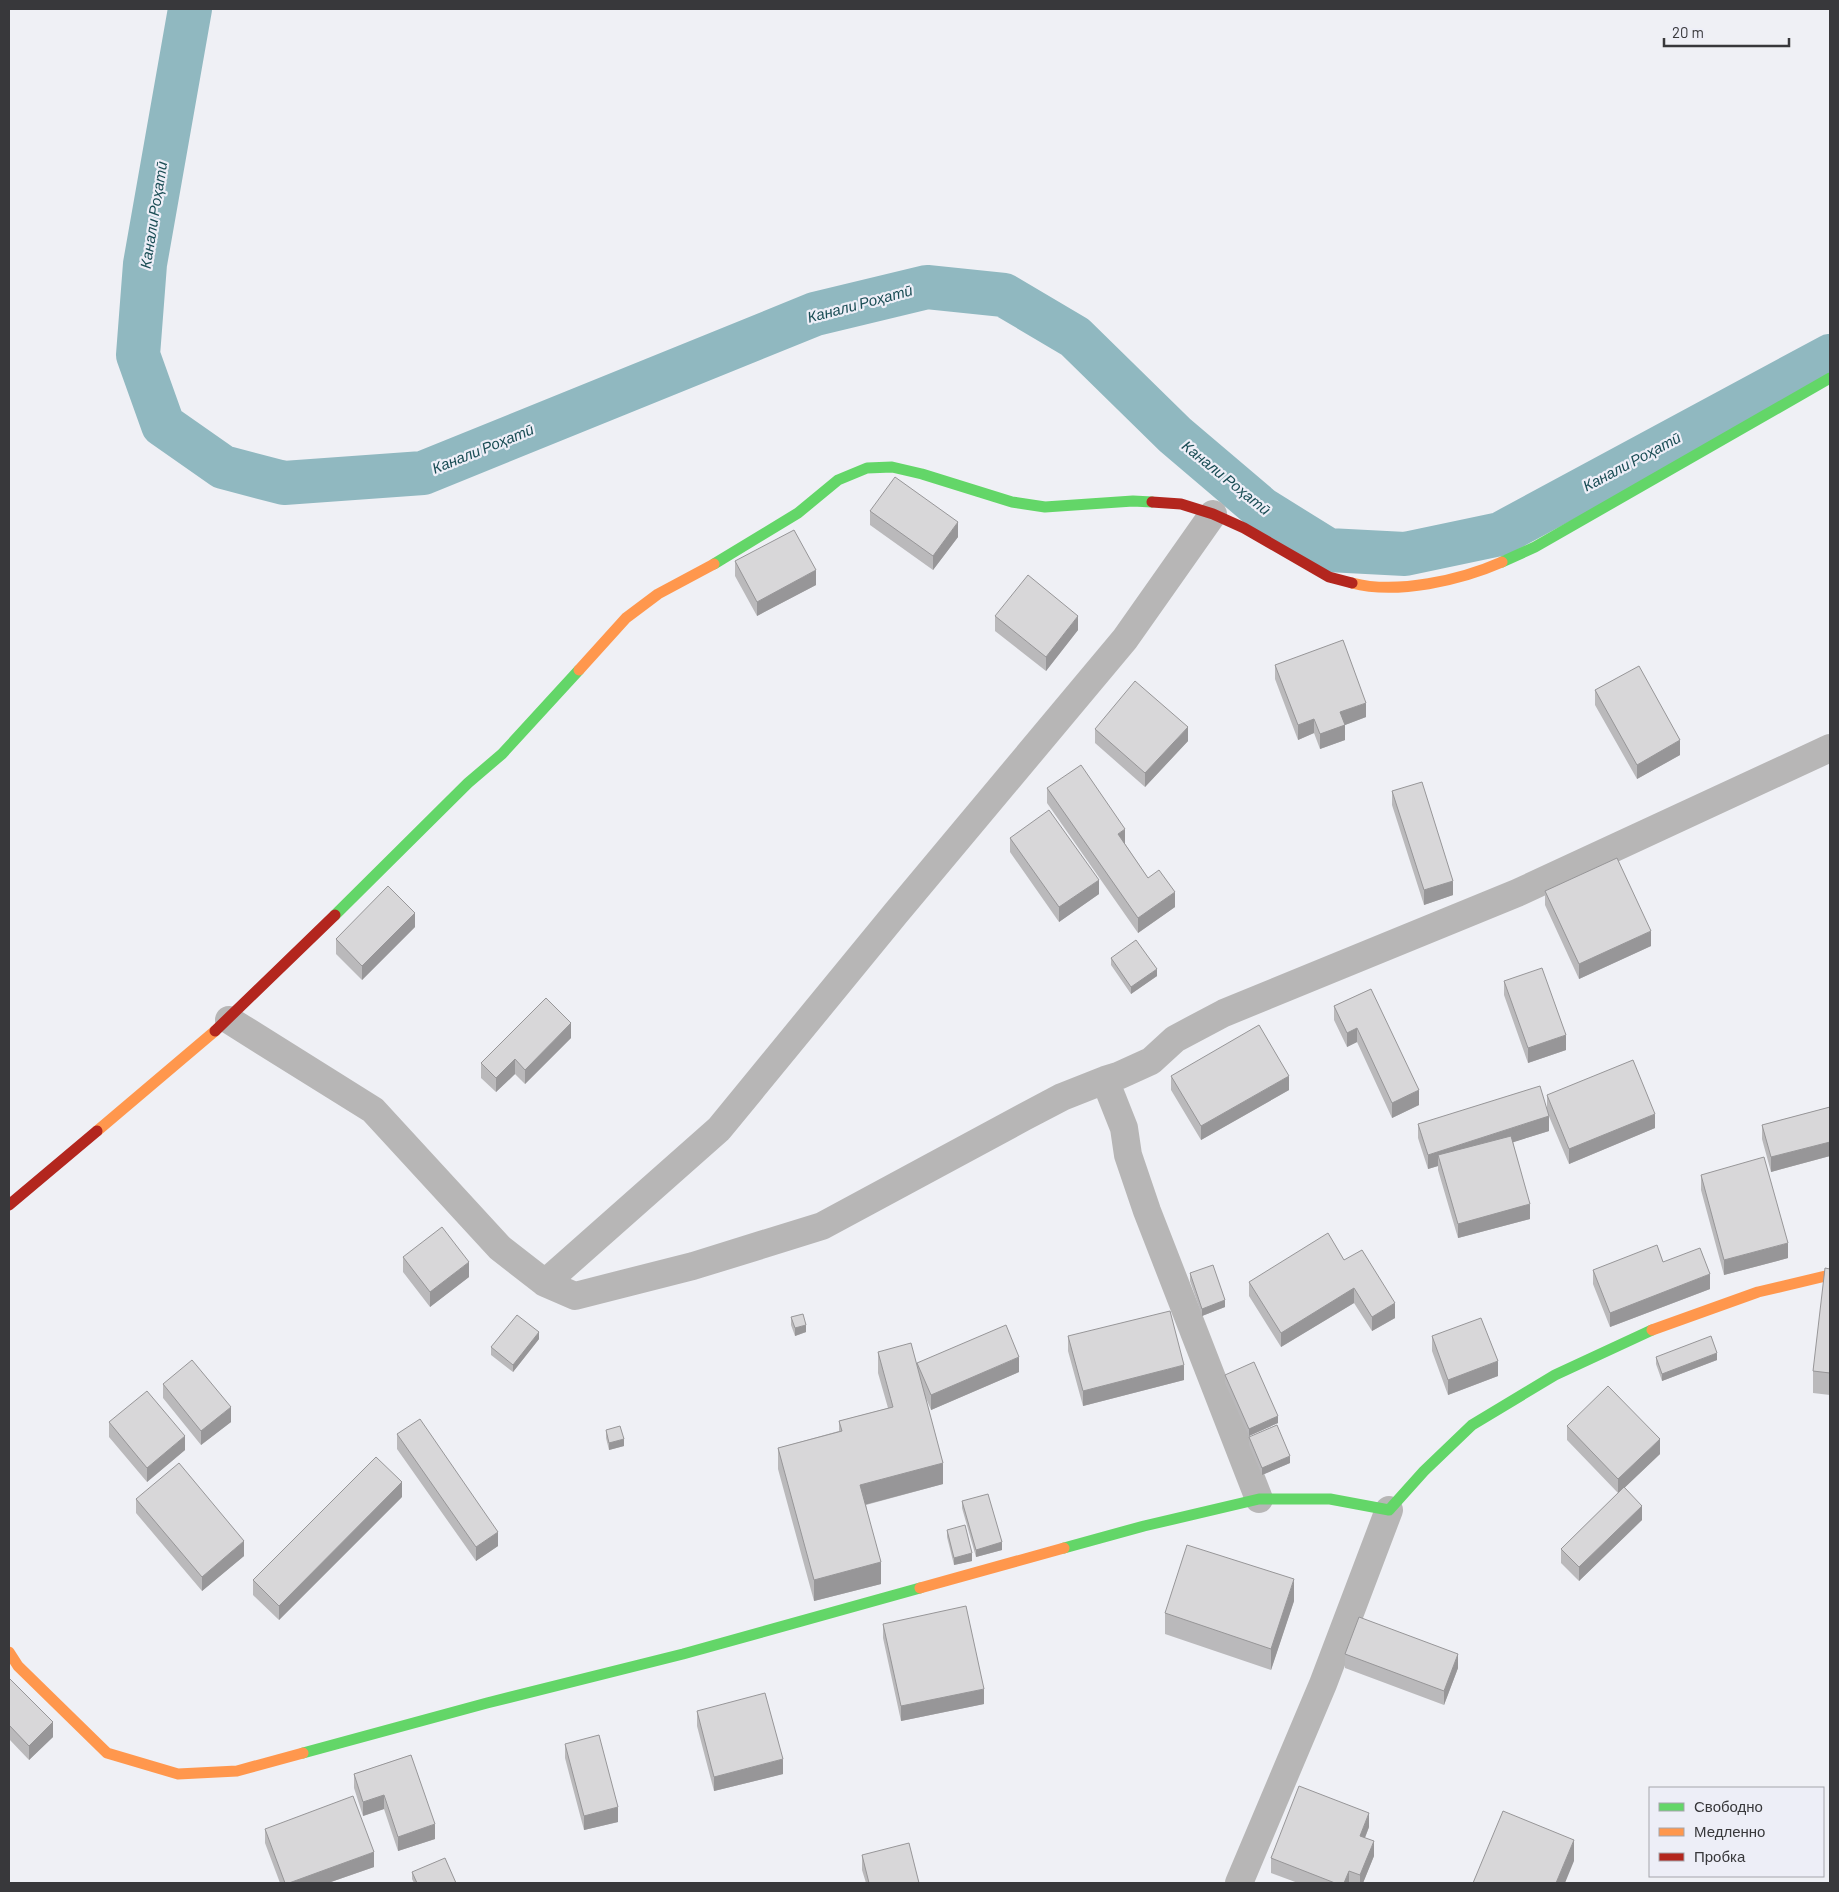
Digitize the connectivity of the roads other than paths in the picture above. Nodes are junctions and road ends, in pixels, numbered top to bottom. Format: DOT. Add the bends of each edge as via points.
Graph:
graph roads {
  1 [pos="1830,378"];
  2 [pos="1213,514"];
  3 [pos="1830,748"];
  4 [pos="229,1020"];
  5 [pos="1105,1080"];
  6 [pos="9,1205"];
  7 [pos="1830,1275"];
  8 [pos="544,1283"];
  9 [pos="1259,1499"];
  10 [pos="1389,1510"];
  11 [pos="9,1652"];
  12 [pos="1239,1883"];
  1 -- 2 [label="street" via="1535,547 1481,570 1437,583 1362,586 1329,577"];
  2 -- 4 [label="street" via="1181,504 1133,501 1045,507 1012,502 892,467 867,468 838,480 798,513 722,560 658,594 626,618 502,754 461,789"];
  2 -- 8 [label="street" via="1125,639 719,1129"];
  3 -- 5 [label="street" via="1517,893 1224,1013 1175,1039 1151,1061"];
  4 -- 6 [label="street"];
  4 -- 8 [label="street" via="373,1110 500,1248"];
  5 -- 8 [label="street" via="1039,1109 822,1226 693,1266 575,1296"];
  5 -- 9 [label="street" via="1124,1128 1128,1155 1147,1211"];
  7 -- 10 [label="street" via="1758,1292 1654,1329 1555,1375 1472,1425"];
  9 -- 10 [label="street" via="1330,1499"];
  9 -- 11 [label="street" via="1144,1526 683,1654 237,1771 178,1774 107,1753 18,1666"];
  10 -- 12 [label="street" via="1323,1684"];
}
